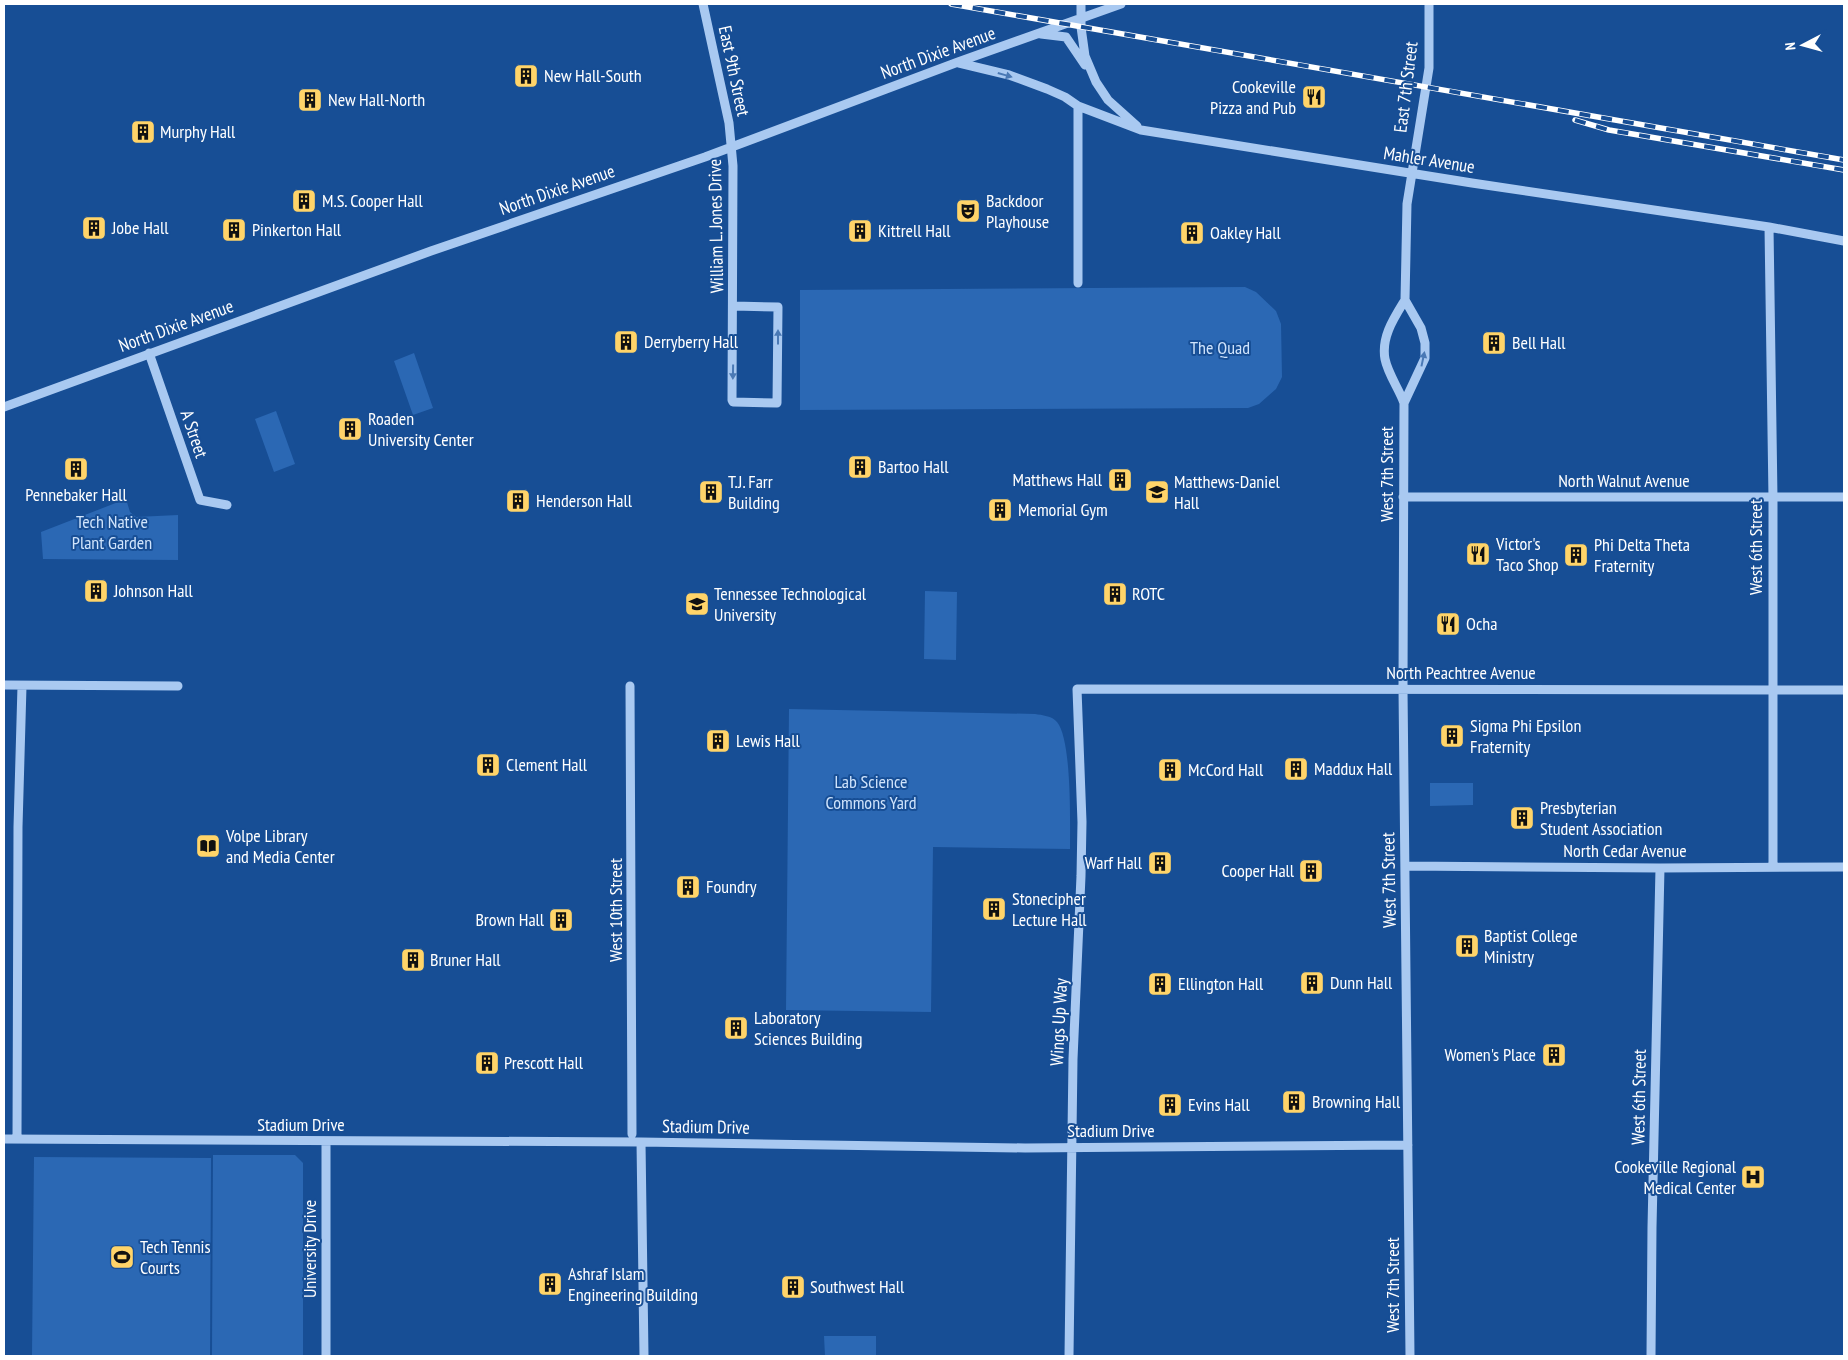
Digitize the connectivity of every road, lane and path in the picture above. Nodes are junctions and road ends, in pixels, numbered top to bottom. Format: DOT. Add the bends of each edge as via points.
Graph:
graph roads {
  1 [pos="703,4"];
  2 [pos="1081,4"];
  3 [pos="1121,4"];
  4 [pos="1429,4"];
  5 [pos="1082,17"];
  6 [pos="1031,36"];
  7 [pos="958,62"];
  8 [pos="1096,82"];
  9 [pos="1078,106"];
  10 [pos="1141,130"];
  11 [pos="731,146"];
  12 [pos="1411,173"];
  13 [pos="1769,227"];
  14 [pos="1844,241"];
  15 [pos="1078,283"];
  16 [pos="1405,300"];
  17 [pos="734,306"];
  18 [pos="148,353"];
  19 [pos="1404,403"];
  20 [pos="4,407"];
  21 [pos="1403,497"];
  22 [pos="1844,497"];
  23 [pos="1773,498"];
  24 [pos="227,505"];
  25 [pos="4,686"];
  26 [pos="22,686"];
  27 [pos="178,686"];
  28 [pos="630,686"];
  29 [pos="1077,689"];
  30 [pos="1403,689"];
  31 [pos="1844,690"];
  32 [pos="1773,691"];
  33 [pos="1406,866"];
  34 [pos="1773,867"];
  35 [pos="1660,868"];
  36 [pos="1844,868"];
  37 [pos="632,1134"];
  38 [pos="4,1139"];
  39 [pos="17,1139"];
  40 [pos="326,1142"];
  41 [pos="640,1142"];
  42 [pos="1408,1145"];
  43 [pos="1071,1148"];
  44 [pos="326,1356"];
  45 [pos="644,1356"];
  46 [pos="1069,1356"];
  47 [pos="1410,1356"];
  48 [pos="1651,1356"];
  1 -- 11 [label="street, East 9th Street"];
  2 -- 5 [label="street"];
  3 -- 5 [label="street, North Dixie Avenue"];
  4 -- 12 [label="street, East 7th Street" via="1428,68"];
  5 -- 6 [label="street, North Dixie Avenue"];
  5 -- 8 [label="street" via="1080,27 1085,56"];
  6 -- 7 [label="street, North Dixie Avenue"];
  6 -- 8 [label="street" via="1066,37"];
  7 -- 9 [label="street, Mahler Avenue, one-way" via="1034,84"];
  7 -- 11 [label="street, North Dixie Avenue"];
  8 -- 10 [label="street" via="1108,100"];
  9 -- 10 [label="street, Mahler Avenue"];
  9 -- 15 [label="street"];
  10 -- 12 [label="street, Mahler Avenue"];
  11 -- 17 [label="street, William L. Jones Drive"];
  11 -- 18 [label="street, North Dixie Avenue"];
  12 -- 13 [label="street, Mahler Avenue"];
  12 -- 16 [label="street, West 7th Street" via="1407,204"];
  13 -- 14 [label="street, Mahler Avenue"];
  13 -- 23 [label="street, West 6th Street"];
  16 -- 19 [label="street, West 7th Street" via="1394,318 1385,344 1385,360"];
  19 -- 16 [label="street, West 7th Street, one-way" via="1425,358 1421,328"];
  17 -- 17 [label="street, William L. Jones Drive, one-way" via="733,402 778,403 778,307"];
  18 -- 20 [label="street, North Dixie Avenue"];
  18 -- 24 [label="street, A Street" via="200,500"];
  19 -- 21 [label="street, West 7th Street"];
  21 -- 23 [label="street, North Walnut Avenue"];
  21 -- 30 [label="street, West 7th Street"];
  22 -- 23 [label="street, North Walnut Avenue"];
  23 -- 32 [label="street, West 6th Street"];
  25 -- 26 [label="street"];
  26 -- 27 [label="street"];
  26 -- 39 [label="street"];
  28 -- 37 [label="street, West 10th Street"];
  29 -- 30 [label="street, North Peachtree Avenue"];
  29 -- 43 [label="street, Wings Up Way" via="1082,822"];
  30 -- 32 [label="street, North Peachtree Avenue"];
  30 -- 33 [label="street, West 7th Street"];
  31 -- 32 [label="street, North Peachtree Avenue"];
  32 -- 34 [label="street, West 6th Street"];
  33 -- 35 [label="street, North Cedar Avenue"];
  33 -- 42 [label="street, West 7th Street"];
  34 -- 35 [label="street, North Cedar Avenue"];
  34 -- 36 [label="street, North Cedar Avenue"];
  35 -- 48 [label="street, West 6th Street"];
  38 -- 39 [label="street, Stadium Drive"];
  39 -- 40 [label="street, Stadium Drive"];
  40 -- 41 [label="street, Stadium Drive"];
  40 -- 44 [label="street, University Drive"];
  41 -- 43 [label="street, Stadium Drive"];
  41 -- 45 [label="street"];
  42 -- 43 [label="street, Stadium Drive"];
  42 -- 47 [label="street, West 7th Street"];
  43 -- 46 [label="street, Wings Up Way"];
}
